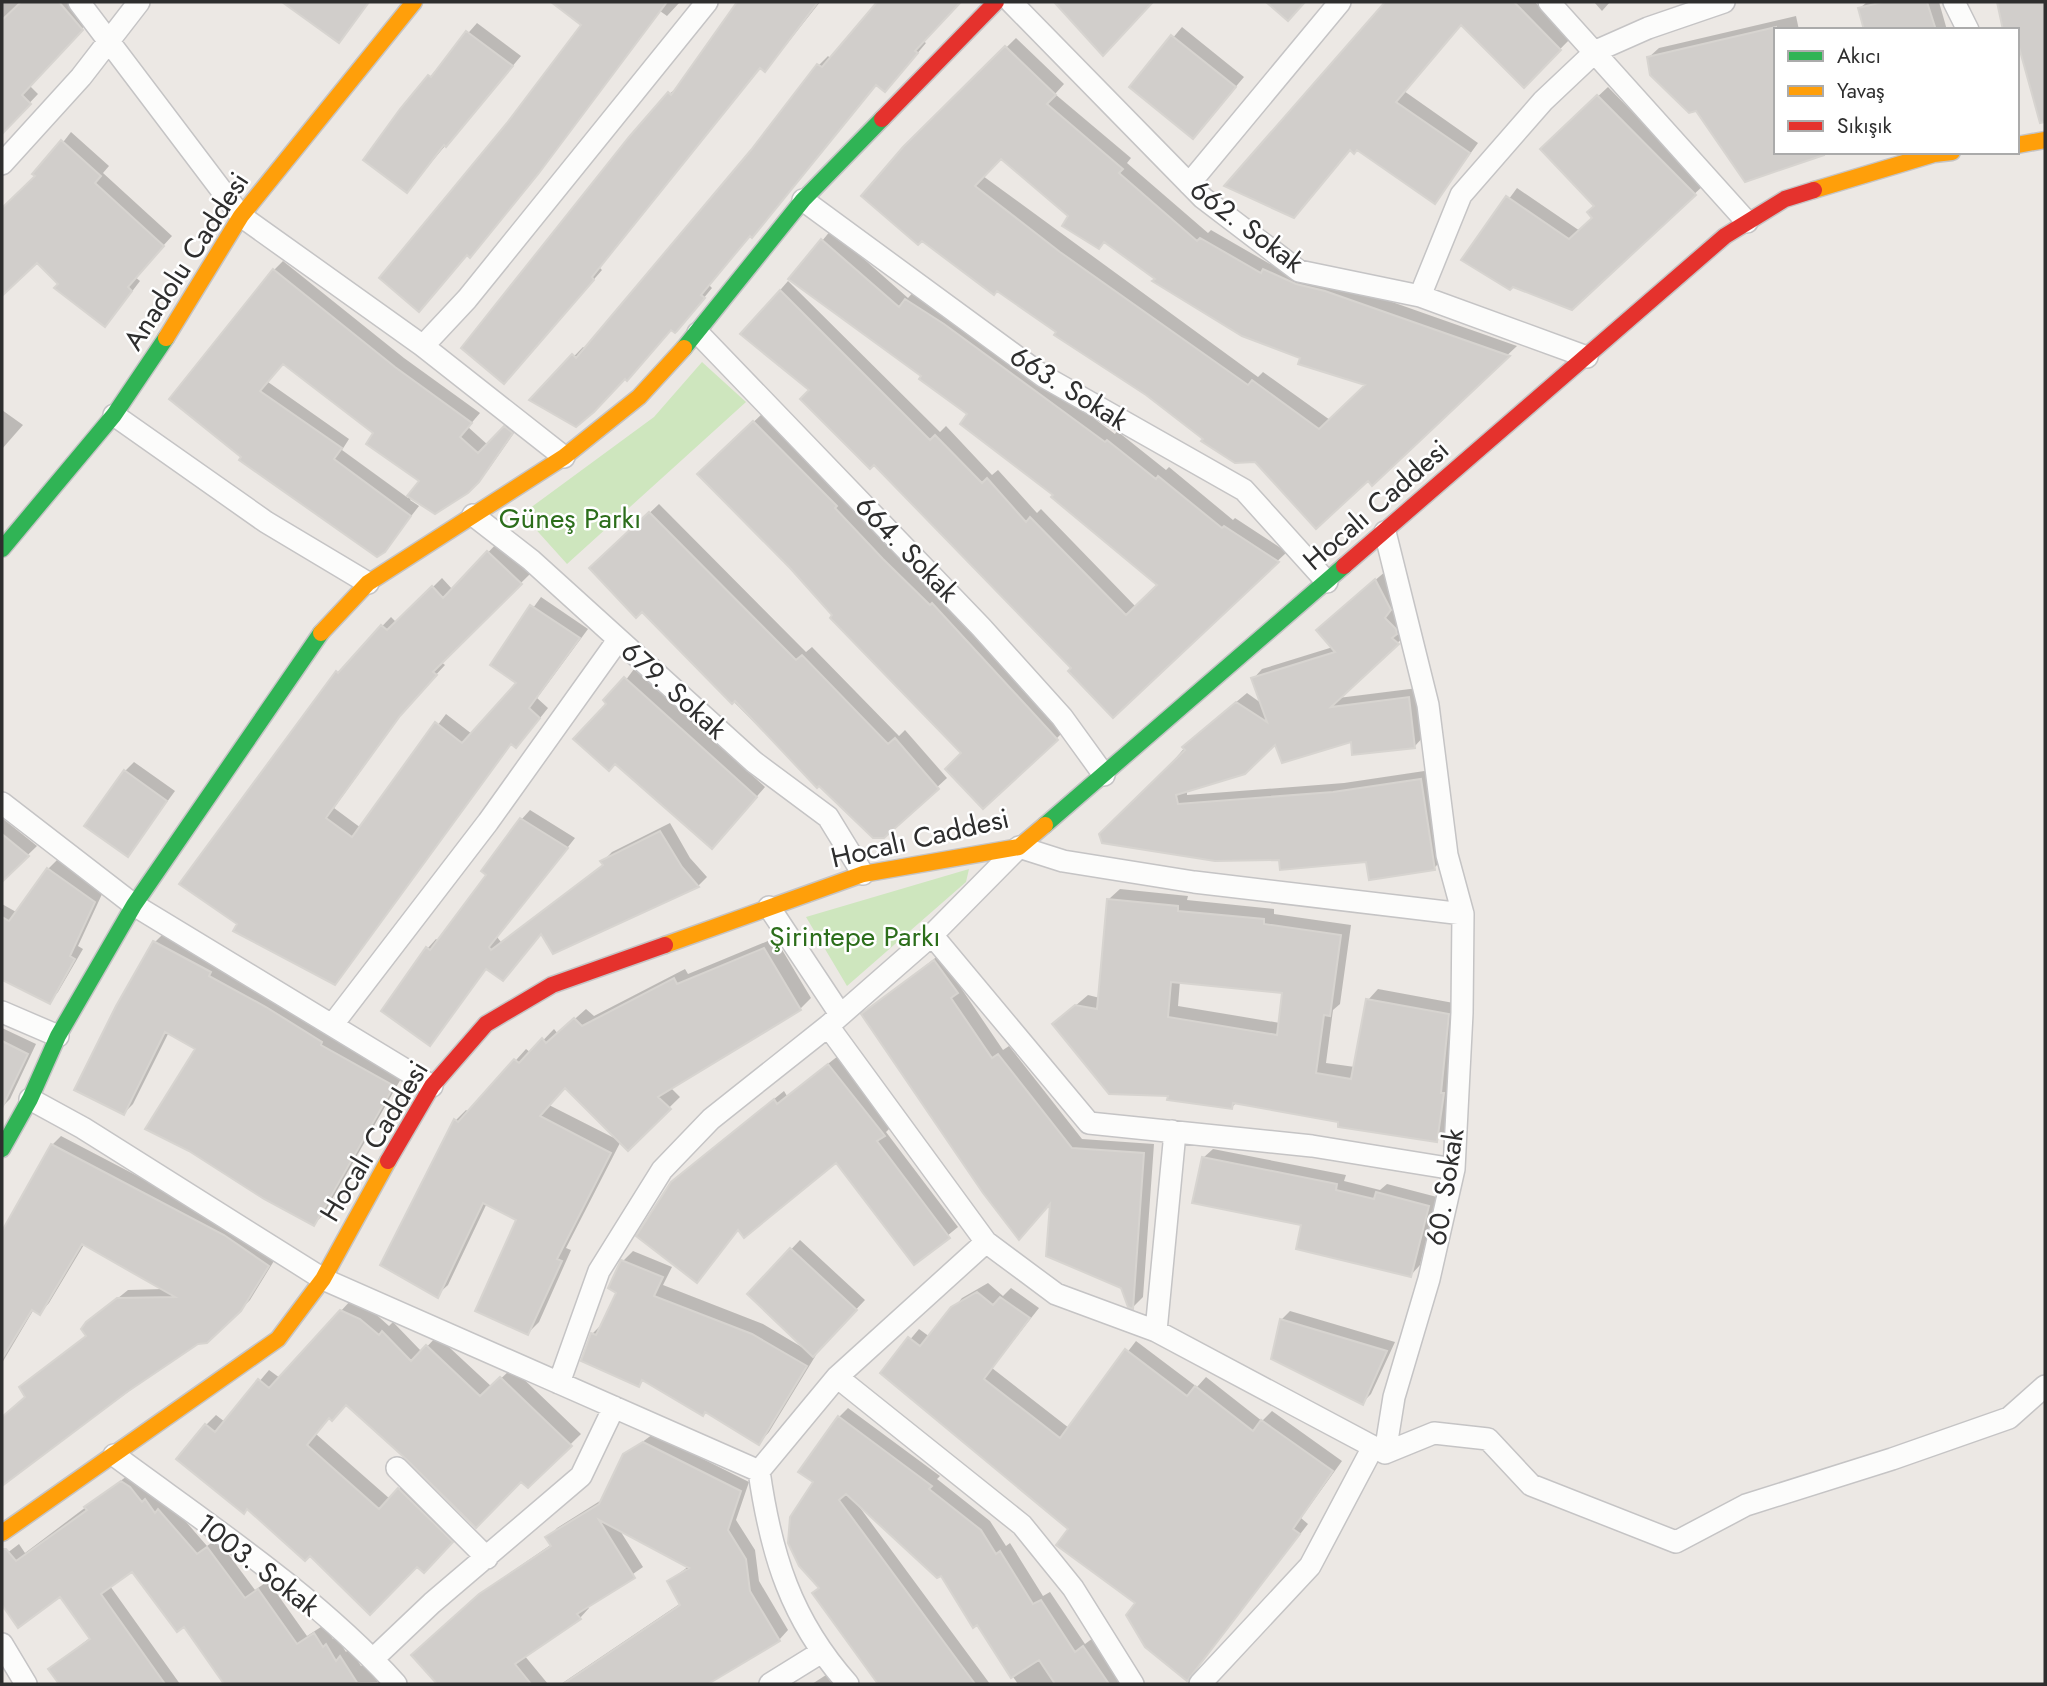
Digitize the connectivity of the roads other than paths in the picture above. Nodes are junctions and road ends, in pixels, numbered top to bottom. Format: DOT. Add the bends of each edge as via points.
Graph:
graph roads {
  1 [pos="79,2"];
  2 [pos="139,2"];
  3 [pos="414,2"];
  4 [pos="707,2"];
  5 [pos="996,2"];
  6 [pos="1011,2"];
  7 [pos="1340,2"];
  8 [pos="1549,2"];
  9 [pos="1724,2"];
  10 [pos="1954,2"];
  11 [pos="1967,28"];
  12 [pos="107,43"];
  13 [pos="1596,51"];
  14 [pos="2045,141"];
  15 [pos="2019,145"];
  16 [pos="1934,154"];
  17 [pos="2,164"];
  18 [pos="1189,184"];
  19 [pos="803,200"];
  20 [pos="242,216"];
  21 [pos="1747,222"];
  22 [pos="1420,296"];
  23 [pos="698,333"];
  24 [pos="423,346"];
  25 [pos="1587,357"];
  26 [pos="114,415"];
  27 [pos="564,457"];
  28 [pos="473,515"];
  29 [pos="1385,532"];
  30 [pos="2,549"];
  31 [pos="1327,582"];
  32 [pos="368,583"];
  33 [pos="618,640"];
  34 [pos="1104,775"];
  35 [pos="2,803"];
  36 [pos="1019,847"];
  37 [pos="863,874"];
  38 [pos="134,905"];
  39 [pos="769,906"];
  40 [pos="1463,914"];
  41 [pos="932,934"];
  42 [pos="2,1012"];
  43 [pos="834,1020"];
  44 [pos="333,1024"];
  45 [pos="58,1036"];
  46 [pos="432,1086"];
  47 [pos="30,1099"];
  48 [pos="1172,1131"];
  49 [pos="2,1149"];
  50 [pos="1454,1169"];
  51 [pos="986,1242"];
  52 [pos="323,1279"];
  53 [pos="1156,1331"];
  54 [pos="837,1377"];
  55 [pos="559,1383"];
  56 [pos="2045,1386"];
  57 [pos="614,1407"];
  58 [pos="1379,1450"];
  59 [pos="114,1455"];
  60 [pos="397,1468"];
  61 [pos="760,1471"];
  62 [pos="2,1532"];
  63 [pos="487,1558"];
  64 [pos="2,1644"];
  65 [pos="820,1653"];
  66 [pos="373,1659"];
  67 [pos="24,1684"];
  68 [pos="396,1684"];
  69 [pos="770,1684"];
  70 [pos="848,1684"];
  71 [pos="1133,1684"];
  72 [pos="1200,1684"];
  1 -- 12 [label="street"];
  2 -- 12 [label="street"];
  3 -- 20 [label="street, Anadolu Caddesi"];
  4 -- 24 [label="street" via="467,299"];
  5 -- 19 [label="street"];
  6 -- 18 [label="street, 662. Sokak"];
  7 -- 18 [label="street"];
  8 -- 13 [label="street"];
  9 -- 13 [label="street"];
  10 -- 11 [label="street"];
  12 -- 17 [label="street"];
  12 -- 20 [label="street"];
  13 -- 21 [label="street" via="1654,122"];
  13 -- 22 [label="street" via="1543,101 1461,195"];
  14 -- 15 [label="street"];
  16 -- 21 [label="street, Hocalı Caddesi" via="1785,199"];
  18 -- 22 [label="street, 662. Sokak" via="1299,271"];
  19 -- 23 [label="street"];
  19 -- 31 [label="street, 663. Sokak" via="1043,376 1244,490"];
  20 -- 24 [label="street"];
  20 -- 26 [label="street, Anadolu Caddesi"];
  21 -- 25 [label="street, Hocalı Caddesi"];
  22 -- 25 [label="street, 662. Sokak"];
  23 -- 27 [label="street" via="639,397"];
  23 -- 34 [label="street, 664. Sokak" via="981,627 1062,717"];
  24 -- 27 [label="street"];
  25 -- 29 [label="street, Hocalı Caddesi"];
  26 -- 30 [label="street, Anadolu Caddesi"];
  26 -- 32 [label="street" via="266,522"];
  27 -- 28 [label="street"];
  28 -- 32 [label="street"];
  28 -- 33 [label="street, 679. Sokak" via="531,560"];
  29 -- 31 [label="street, Hocalı Caddesi"];
  29 -- 40 [label="street, 60. Sokak" via="1428,705 1447,855"];
  31 -- 34 [label="street, Hocalı Caddesi"];
  32 -- 38 [label="street" via="318,636"];
  33 -- 37 [label="street, 679. Sokak" via="754,762 828,817"];
  33 -- 44 [label="street" via="488,822"];
  34 -- 36 [label="street, Hocalı Caddesi"];
  35 -- 38 [label="street"];
  36 -- 37 [label="street, Hocalı Caddesi"];
  36 -- 40 [label="street" via="1063,861 1194,882"];
  36 -- 41 [label="street"];
  37 -- 39 [label="street, Hocalı Caddesi"];
  38 -- 44 [label="street"];
  38 -- 45 [label="street"];
  39 -- 43 [label="street"];
  39 -- 46 [label="street, Hocalı Caddesi" via="552,985 486,1024"];
  40 -- 50 [label="street, 60. Sokak"];
  41 -- 43 [label="street"];
  41 -- 48 [label="street" via="1089,1123"];
  42 -- 45 [label="street"];
  43 -- 51 [label="street"];
  43 -- 55 [label="street" via="711,1119 662,1170 599,1271"];
  44 -- 46 [label="street"];
  45 -- 47 [label="street"];
  46 -- 52 [label="street, Hocalı Caddesi"];
  47 -- 49 [label="street"];
  47 -- 52 [label="street"];
  48 -- 50 [label="street" via="1312,1146"];
  48 -- 53 [label="street"];
  50 -- 58 [label="street, 60. Sokak" via="1429,1279"];
  51 -- 53 [label="street" via="1056,1294"];
  51 -- 54 [label="street"];
  52 -- 55 [label="street"];
  52 -- 59 [label="street, Hocalı Caddesi" via="278,1339"];
  53 -- 58 [label="street"];
  54 -- 61 [label="street"];
  54 -- 71 [label="street" via="1022,1525 1073,1588"];
  55 -- 57 [label="street"];
  56 -- 58 [label="street" via="2009,1418 1746,1506 1676,1542 1531,1485 1488,1439 1434,1433"];
  57 -- 61 [label="street"];
  57 -- 63 [label="street" via="581,1476"];
  58 -- 72 [label="street, 60. Sokak" via="1310,1566"];
  59 -- 62 [label="street, Hocalı Caddesi"];
  59 -- 66 [label="street, 1003. Sokak" via="261,1564"];
  60 -- 63 [label="street"];
  61 -- 65 [label="street" via="768,1534 785,1584"];
  63 -- 66 [label="street"];
  64 -- 67 [label="street"];
  65 -- 69 [label="street"];
  65 -- 70 [label="street"];
  66 -- 68 [label="street, 1003. Sokak"];
}
